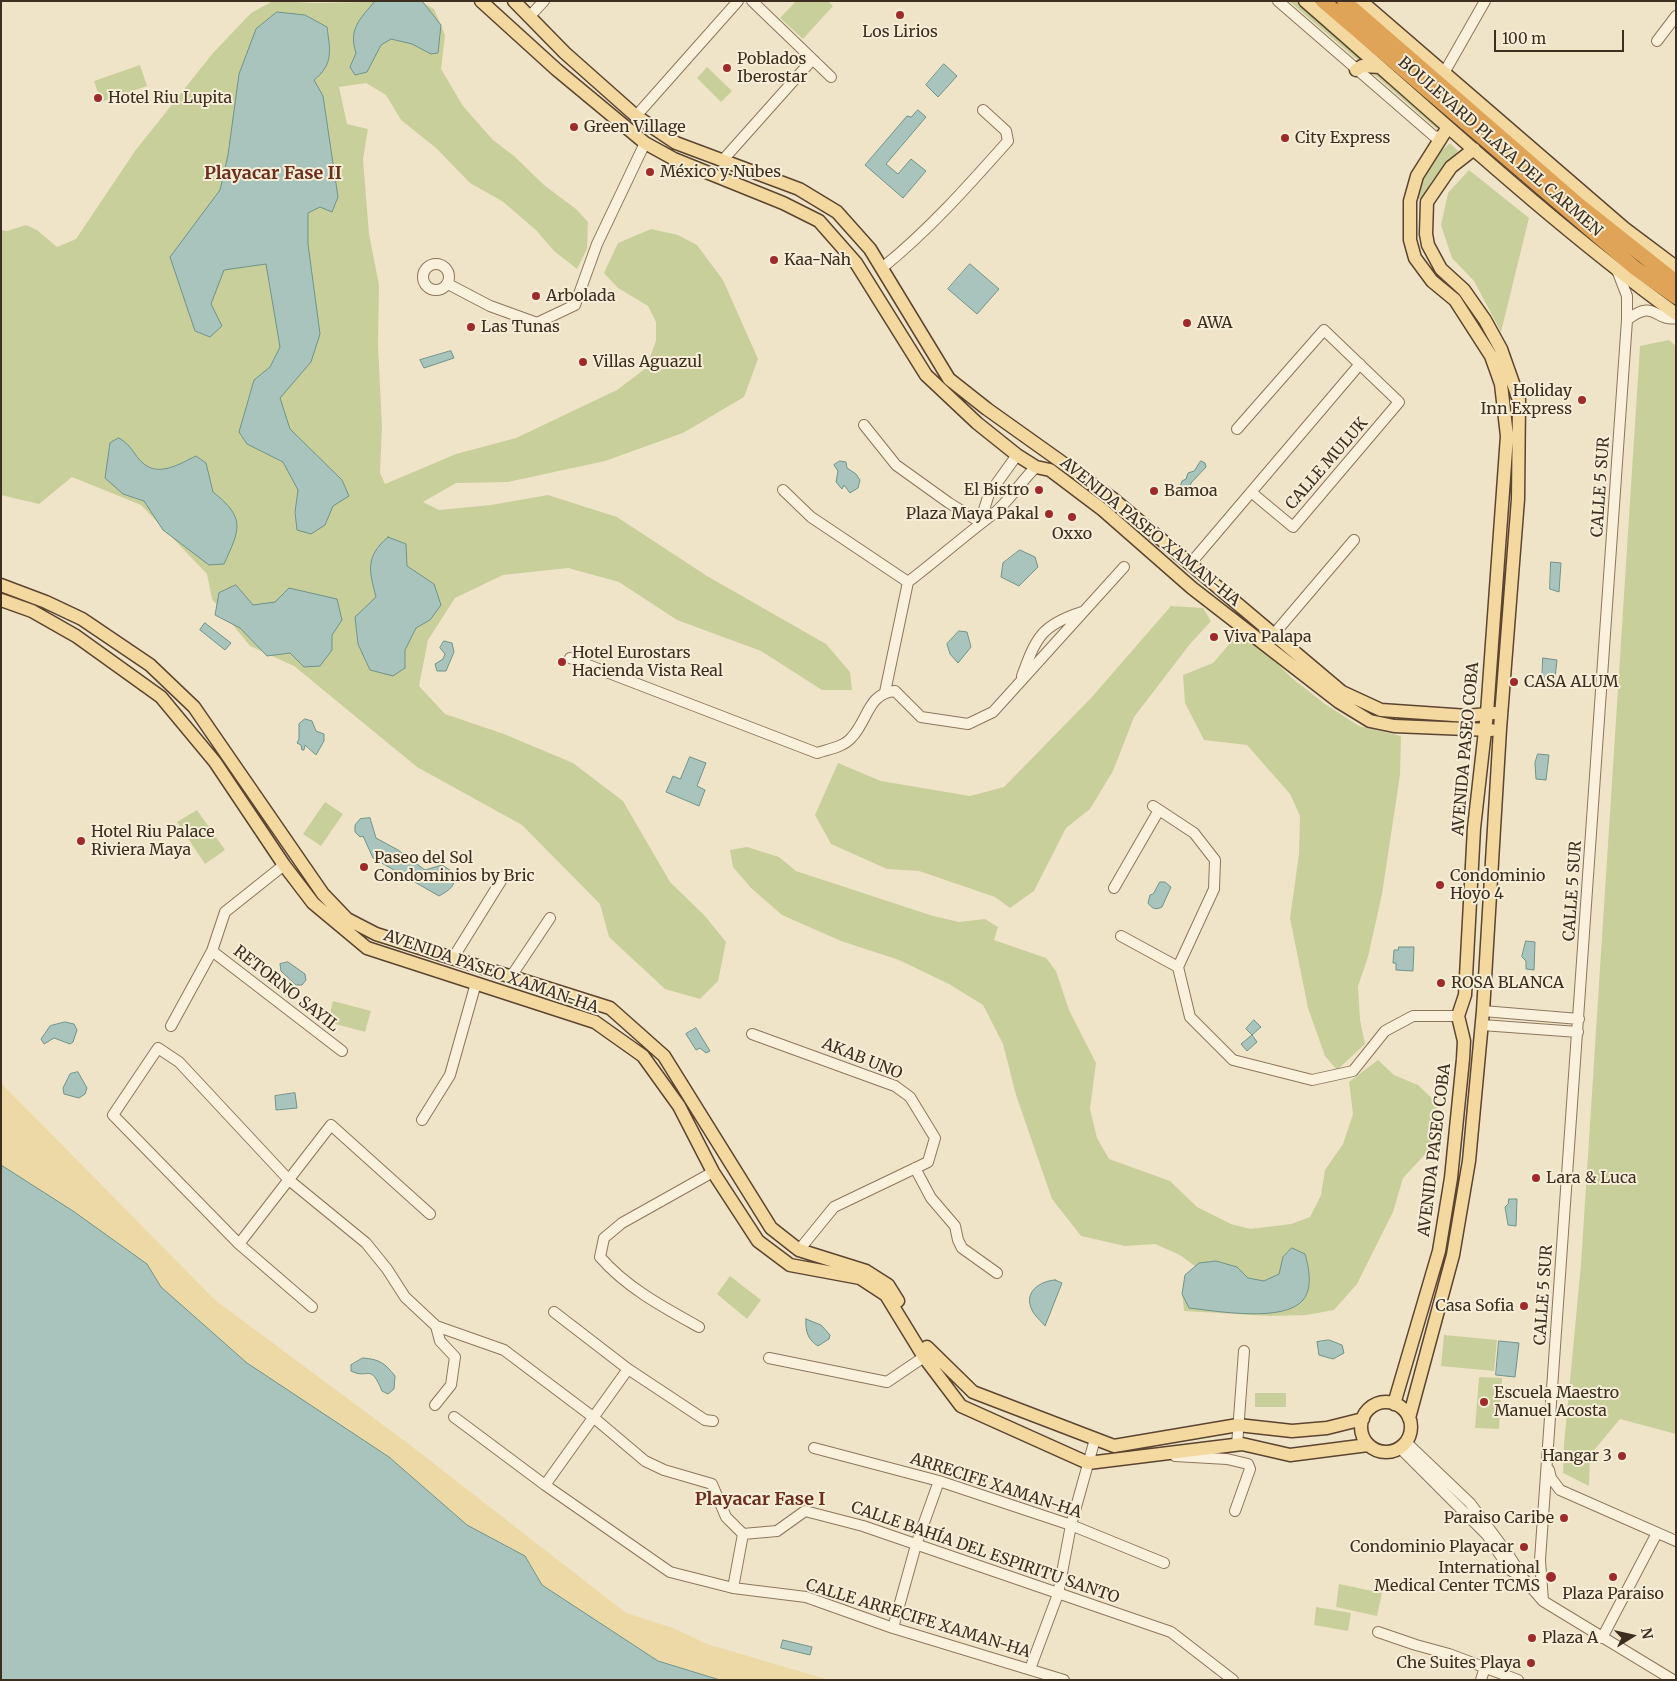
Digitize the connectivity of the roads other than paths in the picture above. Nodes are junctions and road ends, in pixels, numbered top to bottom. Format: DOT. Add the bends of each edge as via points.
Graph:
graph roads {
  1 [pos="481,1"];
  2 [pos="514,1"];
  3 [pos="544,1"];
  4 [pos="738,1"];
  5 [pos="752,1"];
  6 [pos="1278,1"];
  7 [pos="1305,1"];
  8 [pos="1323,1"];
  9 [pos="1344,1"];
  10 [pos="1361,1"];
  11 [pos="1485,1"];
  12 [pos="1676,16"];
  13 [pos="529,18"];
  14 [pos="1657,41"];
  15 [pos="812,60"];
  16 [pos="1380,66"];
  17 [pos="1356,70"];
  18 [pos="1444,73"];
  19 [pos="831,76"];
  20 [pos="622,103"];
  21 [pos="983,110"];
  22 [pos="636,116"];
  23 [pos="612,117"];
  24 [pos="1445,131"];
  25 [pos="645,143"];
  26 [pos="1474,149"];
  27 [pos="694,150"];
  28 [pos="722,162"];
  29 [pos="691,165"];
  30 [pos="1676,267"];
  31 [pos="882,268"];
  32 [pos="1617,269"];
  33 [pos="1676,282"];
  34 [pos="448,284"];
  35 [pos="1676,297"];
  36 [pos="1676,314"];
  37 [pos="1676,318"];
  38 [pos="1485,320"];
  39 [pos="1627,320"];
  40 [pos="1469,323"];
  41 [pos="1360,364"];
  42 [pos="987,409"];
  43 [pos="977,423"];
  44 [pos="864,425"];
  45 [pos="1237,429"];
  46 [pos="1017,455"];
  47 [pos="1036,467"];
  48 [pos="783,490"];
  49 [pos="1252,492"];
  50 [pos="980,522"];
  51 [pos="1354,540"];
  52 [pos="1190,564"];
  53 [pos="1124,567"];
  54 [pos="908,582"];
  55 [pos="1,586"];
  56 [pos="1,600"];
  57 [pos="1084,611"];
  58 [pos="1274,634"];
  59 [pos="570,658"];
  60 [pos="1020,681"];
  61 [pos="885,692"];
  62 [pos="1487,713"];
  63 [pos="1502,713"];
  64 [pos="1500,729"];
  65 [pos="1484,731"];
  66 [pos="284,865"];
  67 [pos="504,876"];
  68 [pos="1114,888"];
  69 [pos="323,894"];
  70 [pos="313,903"];
  71 [pos="550,918"];
  72 [pos="1121,936"];
  73 [pos="212,952"];
  74 [pos="448,956"];
  75 [pos="1178,967"];
  76 [pos="439,971"];
  77 [pos="1466,971"];
  78 [pos="1484,972"];
  79 [pos="510,976"];
  80 [pos="527,982"];
  81 [pos="476,983"];
  82 [pos="522,998"];
  83 [pos="1483,1011"];
  84 [pos="1458,1016"];
  85 [pos="1579,1019"];
  86 [pos="1482,1025"];
  87 [pos="171,1026"];
  88 [pos="1578,1032"];
  89 [pos="752,1034"];
  90 [pos="342,1051"];
  91 [pos="1463,1059"];
  92 [pos="1479,1060"];
  93 [pos="422,1120"];
  94 [pos="705,1121"];
  95 [pos="691,1130"];
  96 [pos="915,1168"];
  97 [pos="713,1172"];
  98 [pos="289,1180"];
  99 [pos="749,1192"];
  100 [pos="734,1203"];
  101 [pos="430,1214"];
  102 [pos="239,1244"];
  103 [pos="799,1250"];
  104 [pos="997,1273"];
  105 [pos="312,1307"];
  106 [pos="554,1312"];
  107 [pos="436,1326"];
  108 [pos="699,1327"];
  109 [pos="1244,1351"];
  110 [pos="924,1356"];
  111 [pos="769,1358"];
  112 [pos="628,1369"];
  113 [pos="1394,1404"];
  114 [pos="435,1405"];
  115 [pos="454,1417"];
  116 [pos="593,1417"];
  117 [pos="1409,1418"];
  118 [pos="1363,1419"];
  119 [pos="713,1421"];
  120 [pos="1238,1425"];
  121 [pos="1095,1439"];
  122 [pos="1237,1445"];
  123 [pos="1368,1445"];
  124 [pos="1403,1445"];
  125 [pos="814,1448"];
  126 [pos="1152,1455"];
  127 [pos="1088,1463"];
  128 [pos="1548,1464"];
  129 [pos="939,1481"];
  130 [pos="545,1484"];
  131 [pos="1560,1490"];
  132 [pos="1544,1502"];
  133 [pos="1235,1511"];
  134 [pos="1071,1525"];
  135 [pos="1657,1533"];
  136 [pos="743,1534"];
  137 [pos="1676,1541"];
  138 [pos="916,1546"];
  139 [pos="1540,1560"];
  140 [pos="1164,1563"];
  141 [pos="1523,1578"];
  142 [pos="733,1588"];
  143 [pos="1058,1594"];
  144 [pos="1543,1601"];
  145 [pos="893,1628"];
  146 [pos="1378,1632"];
  147 [pos="1602,1638"];
  148 [pos="1485,1667"];
  149 [pos="1030,1669"];
  150 [pos="1666,1678"];
  151 [pos="1064,1680"];
  152 [pos="1233,1680"];
  153 [pos="1481,1680"];
  154 [pos="1518,1680"];
  1 -- 23 [label="main road, AVENIDA PASEO XAMAN-HA"];
  2 -- 13 [label="main road, AVENIDA PASEO XAMAN-HA"];
  3 -- 13 [label="street"];
  4 -- 22 [label="street"];
  5 -- 15 [label="street"];
  6 -- 17 [label="street"];
  7 -- 16 [label="main road, BOULEVARD PLAYA DEL CARMEN"];
  8 -- 35 [label="highway" via="1567,211 1635,268"];
  9 -- 33 [label="highway" via="1578,206"];
  10 -- 18 [label="main road, BOULEVARD PLAYA DEL CARMEN"];
  11 -- 18 [label="street"];
  12 -- 14 [label="street"];
  13 -- 20 [label="main road, AVENIDA PASEO XAMAN-HA"];
  15 -- 19 [label="street"];
  15 -- 28 [label="street"];
  16 -- 17 [label="main road" via="1362,66"];
  16 -- 24 [label="main road, BOULEVARD PLAYA DEL CARMEN"];
  17 -- 24 [label="street" via="1435,138"];
  18 -- 30 [label="main road, BOULEVARD PLAYA DEL CARMEN" via="1624,228"];
  20 -- 22 [label="main road, AVENIDA PASEO XAMAN-HA"];
  20 -- 23 [label="main road"];
  21 -- 31 [label="street" via="1006,131 1008,141 944,213"];
  22 -- 27 [label="main road, AVENIDA PASEO XAMAN-HA" via="676,143"];
  23 -- 25 [label="main road, AVENIDA PASEO XAMAN-HA"];
  24 -- 26 [label="main road, BOULEVARD PLAYA DEL CARMEN"];
  24 -- 40 [label="main road, AVENIDA PASEO COBA" via="1417,176 1410,201 1410,240 1415,258 1432,281 1455,300"];
  25 -- 29 [label="main road, AVENIDA PASEO XAMAN-HA"];
  25 -- 34 [label="street" via="597,244 575,305 538,323 490,306"];
  26 -- 32 [label="main road, BOULEVARD PLAYA DEL CARMEN"];
  26 -- 38 [label="main road, AVENIDA PASEO COBA" via="1451,167 1427,202 1426,234 1440,269 1464,290"];
  27 -- 28 [label="main road, AVENIDA PASEO XAMAN-HA"];
  27 -- 29 [label="main road"];
  28 -- 31 [label="main road, AVENIDA PASEO XAMAN-HA" via="799,189 837,212 870,249"];
  29 -- 43 [label="main road, AVENIDA PASEO XAMAN-HA" via="783,202 819,221 856,263 926,375"];
  31 -- 42 [label="main road, AVENIDA PASEO XAMAN-HA" via="949,379"];
  32 -- 36 [label="main road, BOULEVARD PLAYA DEL CARMEN"];
  32 -- 39 [label="street, CALLE 5 SUR" via="1627,296"];
  37 -- 39 [label="street" via="1670,320 1654,311 1642,310"];
  38 -- 40 [label="main road" via="1479,324"];
  38 -- 63 [label="main road, AVENIDA PASEO COBA" via="1501,349 1519,400 1518,499"];
  39 -- 85 [label="street, CALLE 5 SUR"];
  40 -- 62 [label="main road, AVENIDA PASEO COBA" via="1491,356 1501,384 1507,436"];
  41 -- 45 [label="street" via="1324,330"];
  41 -- 49 [label="street"];
  41 -- 49 [label="street, CALLE MULUK" via="1399,402 1293,527"];
  42 -- 43 [label="main road"];
  42 -- 52 [label="main road, AVENIDA PASEO XAMAN-HA" via="1112,498"];
  43 -- 46 [label="main road, AVENIDA PASEO XAMAN-HA"];
  44 -- 50 [label="street" via="896,465"];
  46 -- 47 [label="main road, AVENIDA PASEO XAMAN-HA"];
  46 -- 50 [label="street" via="988,494"];
  47 -- 50 [label="street" via="992,515"];
  47 -- 65 [label="main road, AVENIDA PASEO XAMAN-HA" via="1050,470 1103,510 1192,588 1339,702 1370,721 1394,726"];
  48 -- 54 [label="street" via="811,517"];
  49 -- 52 [label="street"];
  50 -- 54 [label="street" via="972,533"];
  51 -- 58 [label="street"];
  52 -- 58 [label="main road, AVENIDA PASEO XAMAN-HA"];
  53 -- 57 [label="street"];
  54 -- 61 [label="street"];
  55 -- 69 [label="main road, AVENIDA PASEO XAMAN-HA" via="82,619 150,665 188,701"];
  56 -- 66 [label="main road, AVENIDA PASEO XAMAN-HA" via="32,611 76,636 161,697 215,762"];
  57 -- 60 [label="street"];
  57 -- 60 [label="street" via="1048,627 1040,635"];
  58 -- 62 [label="main road, AVENIDA PASEO XAMAN-HA" via="1342,692 1381,710 1468,716"];
  59 -- 61 [label="street" via="817,752 838,747 852,738 876,698"];
  60 -- 61 [label="street" via="994,712 968,724 921,718 895,691"];
  62 -- 63 [label="main road, AVENIDA PASEO XAMAN-HA"];
  62 -- 65 [label="main road, AVENIDA PASEO COBA"];
  63 -- 64 [label="main road, AVENIDA PASEO COBA"];
  64 -- 65 [label="main road, AVENIDA PASEO XAMAN-HA"];
  64 -- 78 [label="main road, AVENIDA PASEO COBA"];
  65 -- 77 [label="main road, AVENIDA PASEO COBA" via="1474,828"];
  66 -- 70 [label="main road, AVENIDA PASEO XAMAN-HA"];
  66 -- 73 [label="street, RETORNO SAYIL" via="225,912"];
  67 -- 74 [label="street"];
  68 -- 75 [label="street" via="1156,808 1194,833 1215,860 1214,889"];
  69 -- 70 [label="main road"];
  69 -- 74 [label="main road, AVENIDA PASEO XAMAN-HA" via="347,919 376,934"];
  70 -- 76 [label="main road, AVENIDA PASEO XAMAN-HA" via="367,948"];
  71 -- 79 [label="street"];
  72 -- 75 [label="street"];
  73 -- 87 [label="street, RETORNO SAYIL"];
  73 -- 90 [label="street, RETORNO SAYIL"];
  74 -- 76 [label="main road"];
  74 -- 79 [label="main road, AVENIDA PASEO XAMAN-HA"];
  75 -- 84 [label="street" via="1190,1017 1233,1060 1312,1080 1353,1071 1385,1031 1413,1016"];
  76 -- 81 [label="main road, AVENIDA PASEO XAMAN-HA"];
  77 -- 78 [label="main road"];
  77 -- 84 [label="main road, AVENIDA PASEO COBA" via="1465,995"];
  78 -- 83 [label="main road, AVENIDA PASEO COBA"];
  79 -- 80 [label="main road, AVENIDA PASEO XAMAN-HA"];
  80 -- 82 [label="main road"];
  80 -- 94 [label="main road, AVENIDA PASEO XAMAN-HA" via="610,1008 664,1056"];
  81 -- 82 [label="main road, AVENIDA PASEO XAMAN-HA"];
  81 -- 93 [label="street" via="450,1075"];
  82 -- 95 [label="main road, AVENIDA PASEO XAMAN-HA" via="595,1022 643,1056"];
  83 -- 85 [label="street"];
  83 -- 86 [label="main road, AVENIDA PASEO COBA"];
  84 -- 91 [label="main road, AVENIDA PASEO COBA" via="1464,1041"];
  85 -- 88 [label="street, CALLE 5 SUR"];
  86 -- 88 [label="street"];
  86 -- 92 [label="main road, AVENIDA PASEO COBA"];
  88 -- 128 [label="street, CALLE 5 SUR"];
  89 -- 96 [label="street, AKAB UNO" via="895,1086 910,1097 935,1138 928,1162"];
  91 -- 92 [label="main road"];
  91 -- 113 [label="main road, AVENIDA PASEO COBA" via="1451,1178 1439,1251"];
  92 -- 117 [label="main road, AVENIDA PASEO COBA" via="1469,1161 1453,1255"];
  94 -- 95 [label="main road"];
  94 -- 99 [label="main road, AVENIDA PASEO XAMAN-HA"];
  95 -- 97 [label="main road, AVENIDA PASEO XAMAN-HA"];
  96 -- 103 [label="street, AKAB UNO" via="834,1206"];
  96 -- 104 [label="street" via="931,1198 954,1226 962,1248"];
  97 -- 100 [label="main road, AVENIDA PASEO XAMAN-HA"];
  97 -- 108 [label="street" via="622,1223 604,1238 600,1257 617,1276"];
  98 -- 101 [label="street" via="331,1125"];
  98 -- 102 [label="street"];
  98 -- 102 [label="street" via="179,1062 158,1048 113,1115"];
  98 -- 107 [label="street" via="366,1243 388,1269 405,1297"];
  99 -- 100 [label="main road"];
  99 -- 103 [label="main road, AVENIDA PASEO XAMAN-HA" via="771,1228"];
  100 -- 110 [label="main road, AVENIDA PASEO XAMAN-HA" via="758,1241 790,1265 860,1278 886,1296"];
  102 -- 105 [label="street"];
  103 -- 121 [label="main road, AVENIDA PASEO XAMAN-HA" via="866,1271 888,1285 929,1351 972,1392"];
  106 -- 112 [label="street"];
  107 -- 114 [label="street" via="440,1341 455,1357 451,1385"];
  107 -- 116 [label="street" via="504,1350"];
  109 -- 120 [label="street"];
  110 -- 111 [label="street" via="887,1382"];
  110 -- 127 [label="main road, AVENIDA PASEO XAMAN-HA" via="961,1406"];
  112 -- 116 [label="street"];
  112 -- 119 [label="street" via="705,1420"];
  113 -- 117 [label="main road"];
  113 -- 118 [label="main road" via="1376,1404"];
  115 -- 130 [label="street, CALLE ARRECIFE XAMAN-HA"];
  116 -- 130 [label="street"];
  116 -- 136 [label="street" via="645,1461 712,1484 726,1517"];
  117 -- 124 [label="main road" via="1411,1426"];
  118 -- 120 [label="main road, AVENIDA PASEO XAMAN-HA" via="1327,1428 1292,1431"];
  118 -- 123 [label="main road" via="1362,1432"];
  120 -- 121 [label="main road, AVENIDA PASEO XAMAN-HA" via="1114,1446"];
  120 -- 122 [label="street"];
  121 -- 127 [label="street"];
  122 -- 123 [label="main road" via="1290,1455"];
  122 -- 126 [label="main road"];
  123 -- 124 [label="main road" via="1387,1452"];
  124 -- 141 [label="street" via="1487,1535 1510,1570"];
  125 -- 129 [label="street, ARRECIFE XAMAN-HA"];
  126 -- 127 [label="main road"];
  126 -- 133 [label="street" via="1227,1459 1248,1464 1250,1469"];
  127 -- 134 [label="street"];
  128 -- 131 [label="street" via="1551,1478"];
  128 -- 132 [label="street, CALLE 5 SUR"];
  129 -- 134 [label="street, ARRECIFE XAMAN-HA"];
  129 -- 138 [label="street"];
  130 -- 142 [label="street, CALLE ARRECIFE XAMAN-HA" via="670,1572"];
  131 -- 132 [label="street" via="1554,1491"];
  131 -- 135 [label="street"];
  132 -- 139 [label="street, CALLE 5 SUR"];
  134 -- 140 [label="street, ARRECIFE XAMAN-HA"];
  134 -- 143 [label="street"];
  135 -- 137 [label="street"];
  135 -- 147 [label="street"];
  136 -- 138 [label="street, CALLE BAHÍA DEL ESPIRITU SANTO" via="778,1531 805,1511 863,1526"];
  136 -- 142 [label="street"];
  138 -- 143 [label="street, CALLE BAHÍA DEL ESPIRITU SANTO"];
  138 -- 145 [label="street"];
  139 -- 141 [label="street" via="1531,1577"];
  139 -- 144 [label="street, CALLE 5 SUR"];
  141 -- 144 [label="street"];
  142 -- 145 [label="street, CALLE ARRECIFE XAMAN-HA" via="806,1597"];
  143 -- 149 [label="street"];
  143 -- 152 [label="street, CALLE BAHÍA DEL ESPIRITU SANTO" via="1171,1632"];
  144 -- 147 [label="street"];
  145 -- 149 [label="street, CALLE ARRECIFE XAMAN-HA"];
  146 -- 148 [label="street"];
  147 -- 150 [label="street"];
  148 -- 153 [label="street"];
  148 -- 154 [label="street"];
  149 -- 151 [label="street, CALLE ARRECIFE XAMAN-HA"];
}
